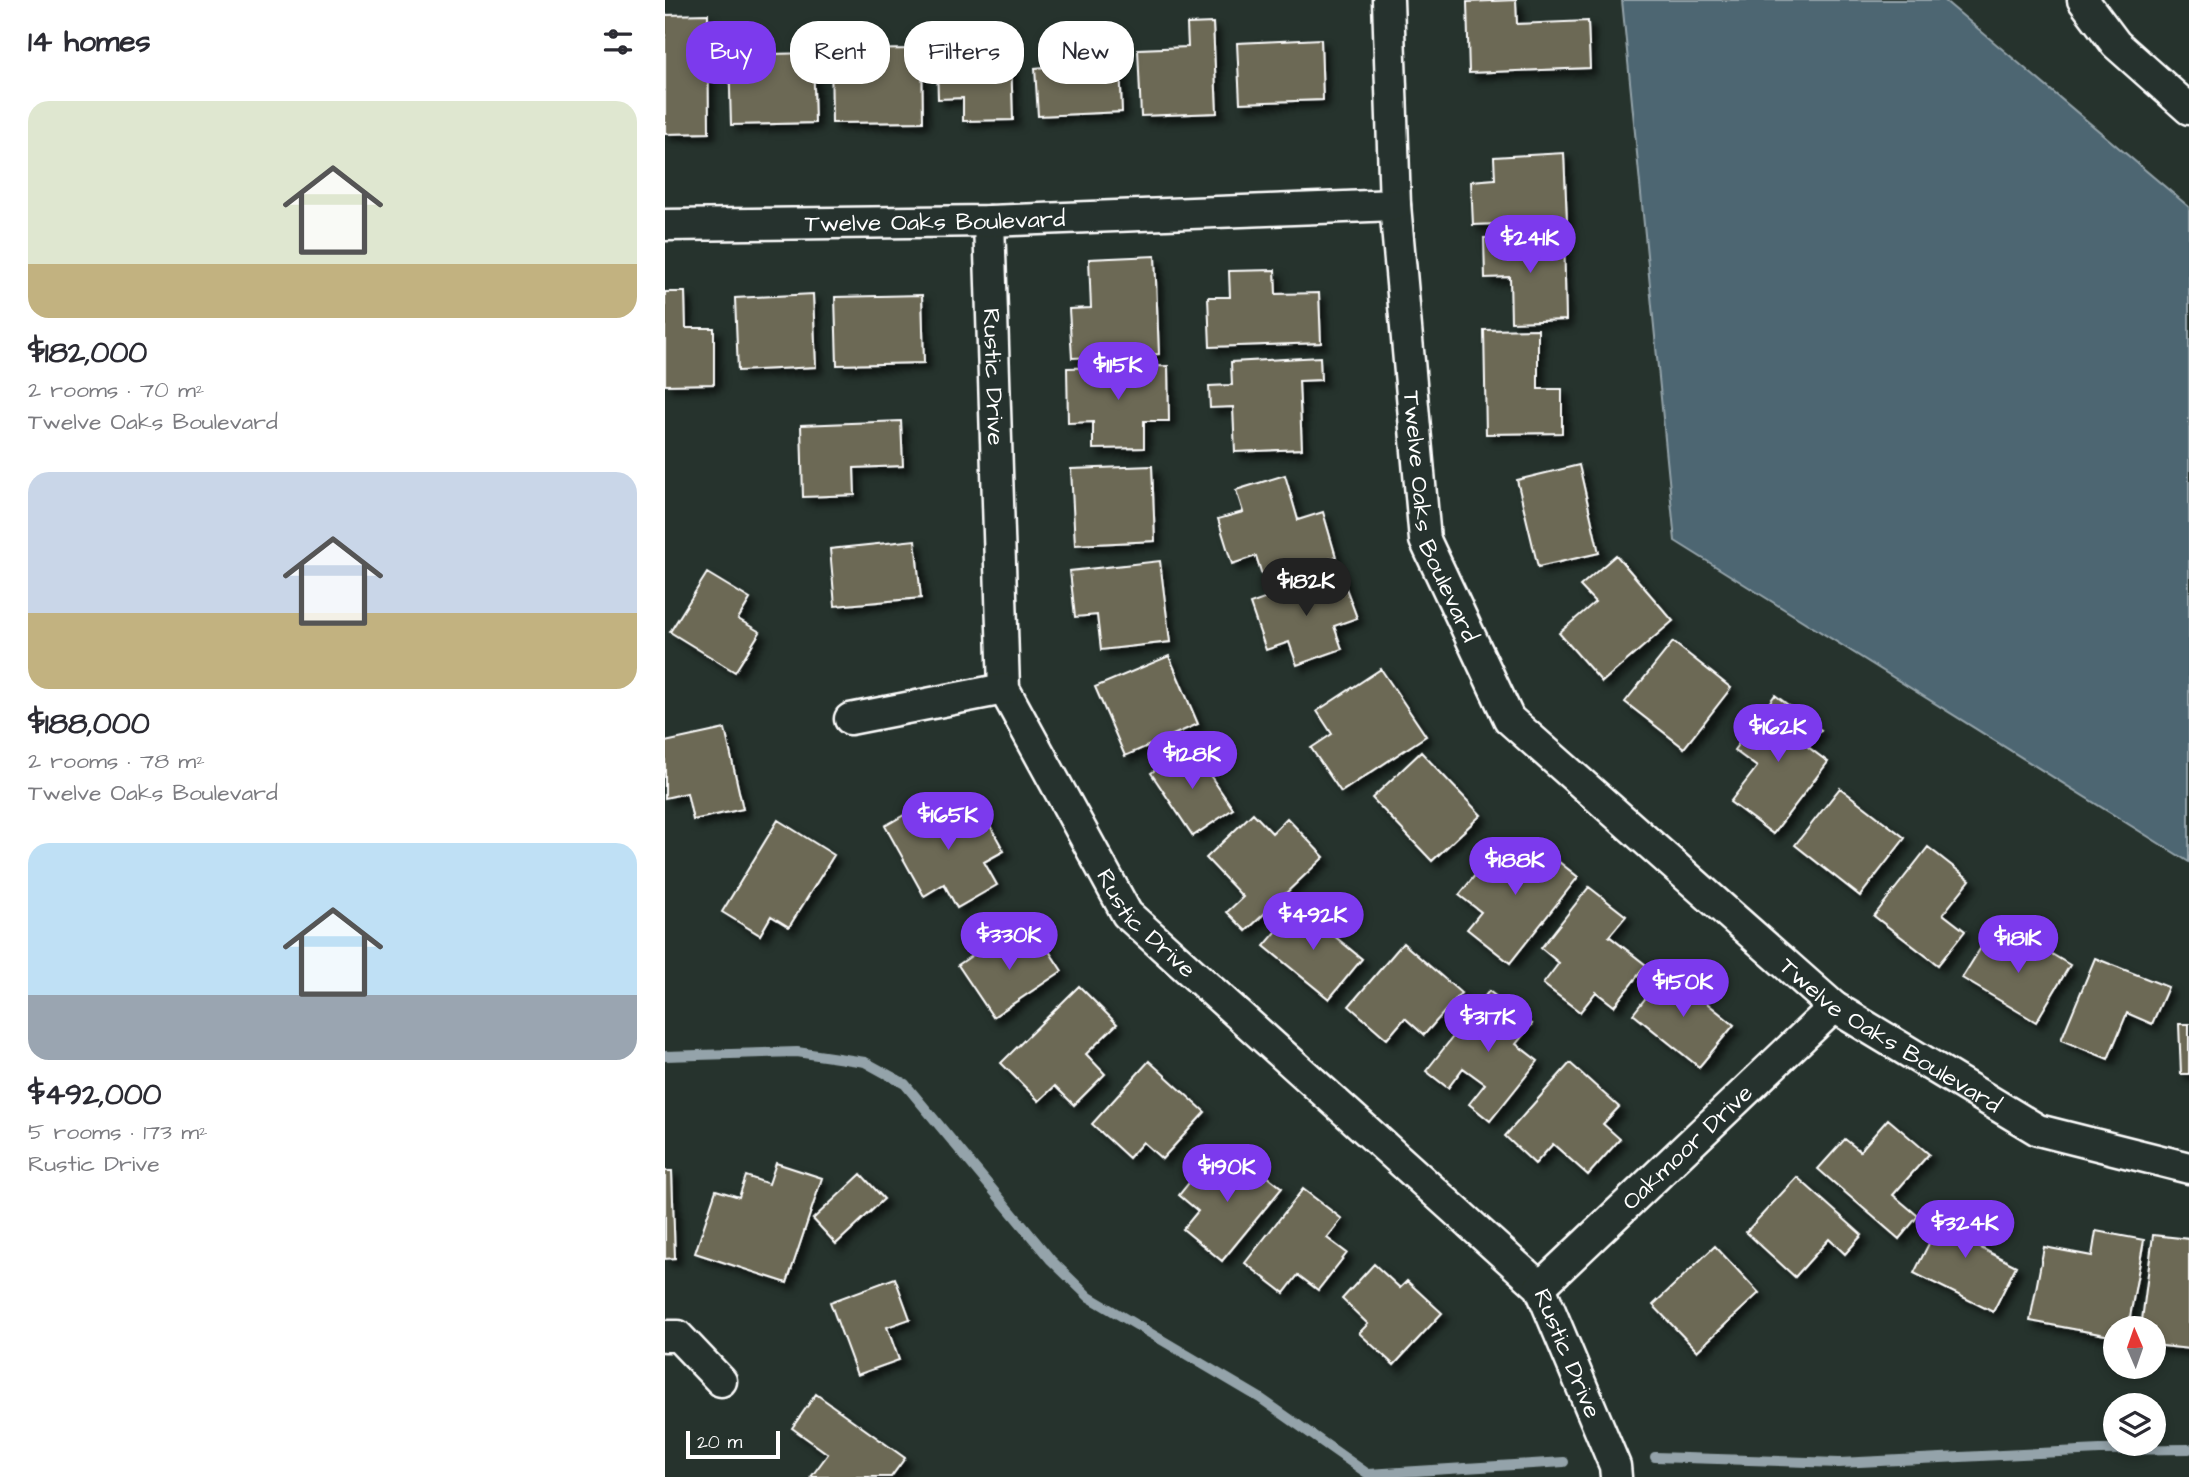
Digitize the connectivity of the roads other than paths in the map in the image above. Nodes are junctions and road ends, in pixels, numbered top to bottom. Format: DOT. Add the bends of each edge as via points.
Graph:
graph roads {
  1 [pos="1388,0"];
  2 [pos="2083,0"];
  3 [pos="2189,109"];
  4 [pos="1395,205"];
  5 [pos="989,221"];
  6 [pos="665,225"];
  7 [pos="1003,689"];
  8 [pos="850,719"];
  9 [pos="1834,1007"];
  10 [pos="2189,1168"];
  11 [pos="1540,1287"];
  12 [pos="665,1336"];
  13 [pos="721,1381"];
  14 [pos="1616,1477"];
  1 -- 4 [label="street"];
  2 -- 3 [label="street" via="2116,44"];
  4 -- 5 [label="street, Twelve Oaks Boulevard"];
  4 -- 9 [label="street, Twelve Oaks Boulevard" via="1425,540 1509,719"];
  5 -- 6 [label="street, Twelve Oaks Boulevard"];
  5 -- 7 [label="street, Rustic Drive"];
  7 -- 8 [label="street"];
  7 -- 11 [label="street, Rustic Drive" via="1128,914"];
  9 -- 10 [label="street, Twelve Oaks Boulevard" via="2038,1130"];
  9 -- 11 [label="street, Oakmoor Drive"];
  11 -- 14 [label="street, Rustic Drive"];
  12 -- 13 [label="street" via="678,1336"];
}
